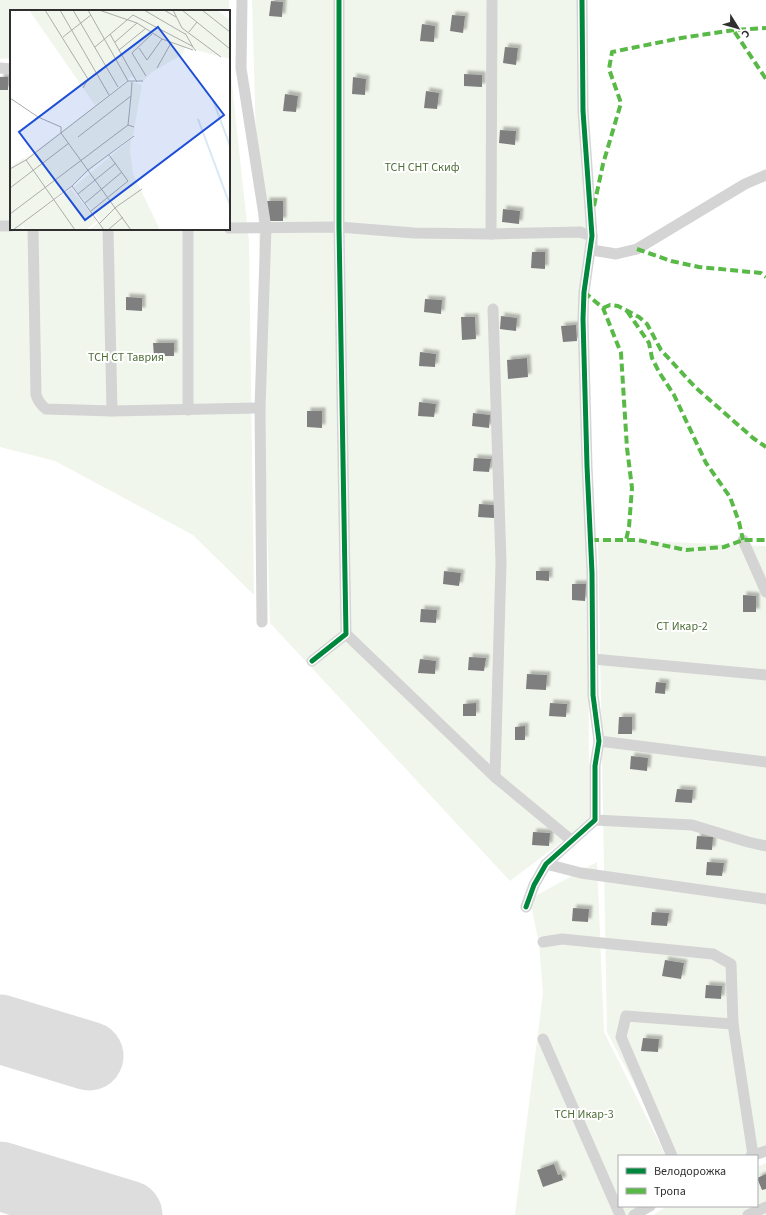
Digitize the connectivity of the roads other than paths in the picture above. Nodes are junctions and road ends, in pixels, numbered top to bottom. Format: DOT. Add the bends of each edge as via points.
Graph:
graph roads {
  1 [pos="242,0"];
  2 [pos="339,0"];
  3 [pos="492,0"];
  4 [pos="582,0"];
  5 [pos="0,68"];
  6 [pos="230,68"];
  7 [pos="241,68"];
  8 [pos="10,69"];
  9 [pos="766,175"];
  10 [pos="339,227"];
  11 [pos="230,228"];
  12 [pos="266,228"];
  13 [pos="33,230"];
  14 [pos="108,230"];
  15 [pos="188,230"];
  16 [pos="491,234"];
  17 [pos="592,236"];
  18 [pos="493,309"];
  19 [pos="260,408"];
  20 [pos="188,410"];
  21 [pos="112,411"];
  22 [pos="743,540"];
  23 [pos="766,592"];
  24 [pos="262,622"];
  25 [pos="346,634"];
  26 [pos="593,659"];
  27 [pos="312,661"];
  28 [pos="766,675"];
  29 [pos="599,741"];
  30 [pos="766,762"];
  31 [pos="495,777"];
  32 [pos="595,820"];
  33 [pos="571,840"];
  34 [pos="766,846"];
  35 [pos="546,864"];
  36 [pos="766,900"];
  37 [pos="526,907"];
  38 [pos="543,942"];
  39 [pos="733,1024"];
  40 [pos="544,1038"];
  41 [pos="766,1151"];
  42 [pos="672,1155"];
  43 [pos="752,1155"];
  44 [pos="755,1155"];
  45 [pos="648,1207"];
  46 [pos="766,1207"];
  47 [pos="620,1215"];
  48 [pos="634,1215"];
  49 [pos="748,1215"];
  1 -- 7 [label="street"];
  2 -- 10 [label="street"];
  3 -- 16 [label="street"];
  4 -- 17 [label="street" via="583,111"];
  5 -- 8 [label="street"];
  6 -- 7 [label="street"];
  7 -- 12 [label="street"];
  9 -- 17 [label="street" via="745,184 637,249 616,254 592,250"];
  10 -- 12 [label="street"];
  10 -- 16 [label="street" via="414,233"];
  10 -- 25 [label="street"];
  11 -- 12 [label="street"];
  12 -- 19 [label="street"];
  13 -- 21 [label="street" via="38,400 46,409"];
  14 -- 21 [label="street"];
  15 -- 20 [label="street"];
  16 -- 17 [label="street" via="580,232"];
  17 -- 26 [label="street" via="583,320"];
  18 -- 31 [label="street" via="501,563"];
  19 -- 20 [label="street"];
  19 -- 24 [label="street"];
  20 -- 21 [label="street"];
  22 -- 23 [label="street"];
  25 -- 27 [label="street"];
  25 -- 31 [label="street"];
  26 -- 28 [label="street"];
  26 -- 29 [label="street" via="593,695"];
  29 -- 30 [label="street"];
  29 -- 32 [label="street" via="595,766"];
  31 -- 33 [label="street"];
  32 -- 33 [label="street"];
  32 -- 34 [label="street" via="692,825"];
  33 -- 35 [label="street"];
  35 -- 36 [label="street" via="581,873"];
  35 -- 37 [label="street" via="534,885"];
  38 -- 39 [label="street" via="562,938 713,954 731,964"];
  39 -- 42 [label="street" via="626,1016 621,1037"];
  39 -- 43 [label="street"];
  40 -- 47 [label="street"];
  41 -- 44 [label="street"];
  45 -- 48 [label="street"];
  46 -- 49 [label="street"];
}
